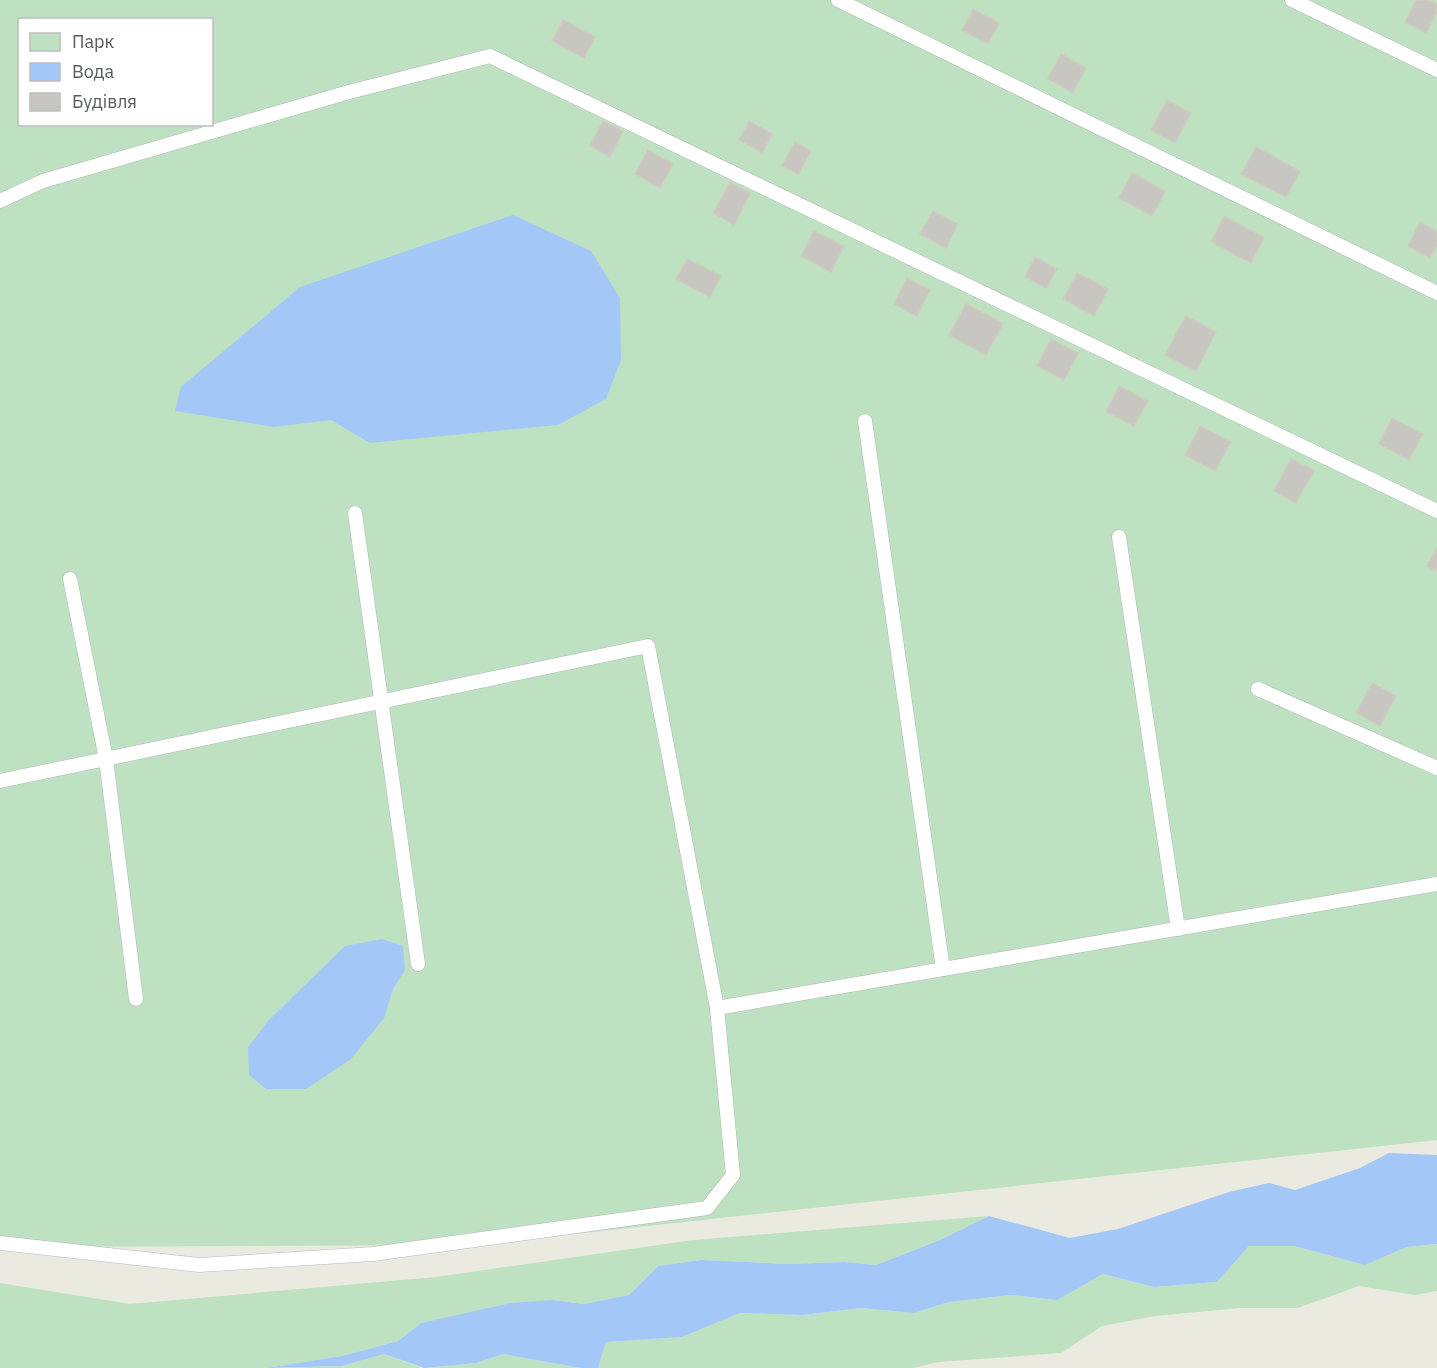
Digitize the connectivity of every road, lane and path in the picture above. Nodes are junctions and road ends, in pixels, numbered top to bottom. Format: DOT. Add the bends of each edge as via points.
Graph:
graph roads {
  1 [pos="838,0"];
  2 [pos="1292,0"];
  3 [pos="1437,70"];
  4 [pos="0,201"];
  5 [pos="1437,293"];
  6 [pos="865,421"];
  7 [pos="1437,511"];
  8 [pos="355,513"];
  9 [pos="1119,537"];
  10 [pos="70,579"];
  11 [pos="1258,689"];
  12 [pos="381,702"];
  13 [pos="106,759"];
  14 [pos="1437,768"];
  15 [pos="0,781"];
  16 [pos="1437,884"];
  17 [pos="1178,929"];
  18 [pos="418,964"];
  19 [pos="943,969"];
  20 [pos="136,999"];
  21 [pos="717,1008"];
  22 [pos="0,1243"];
  1 -- 5 [label="lane"];
  2 -- 3 [label="lane"];
  4 -- 7 [label="lane" via="43,181 349,92 490,56"];
  6 -- 19 [label="lane"];
  8 -- 12 [label="lane"];
  9 -- 17 [label="lane"];
  10 -- 13 [label="lane"];
  11 -- 14 [label="lane"];
  12 -- 13 [label="lane"];
  12 -- 18 [label="lane"];
  12 -- 21 [label="lane" via="648,646"];
  13 -- 15 [label="lane"];
  13 -- 20 [label="lane"];
  16 -- 17 [label="lane"];
  17 -- 19 [label="lane"];
  19 -- 21 [label="lane"];
  21 -- 22 [label="lane" via="733,1175 707,1208 373,1254 199,1265"];
}
